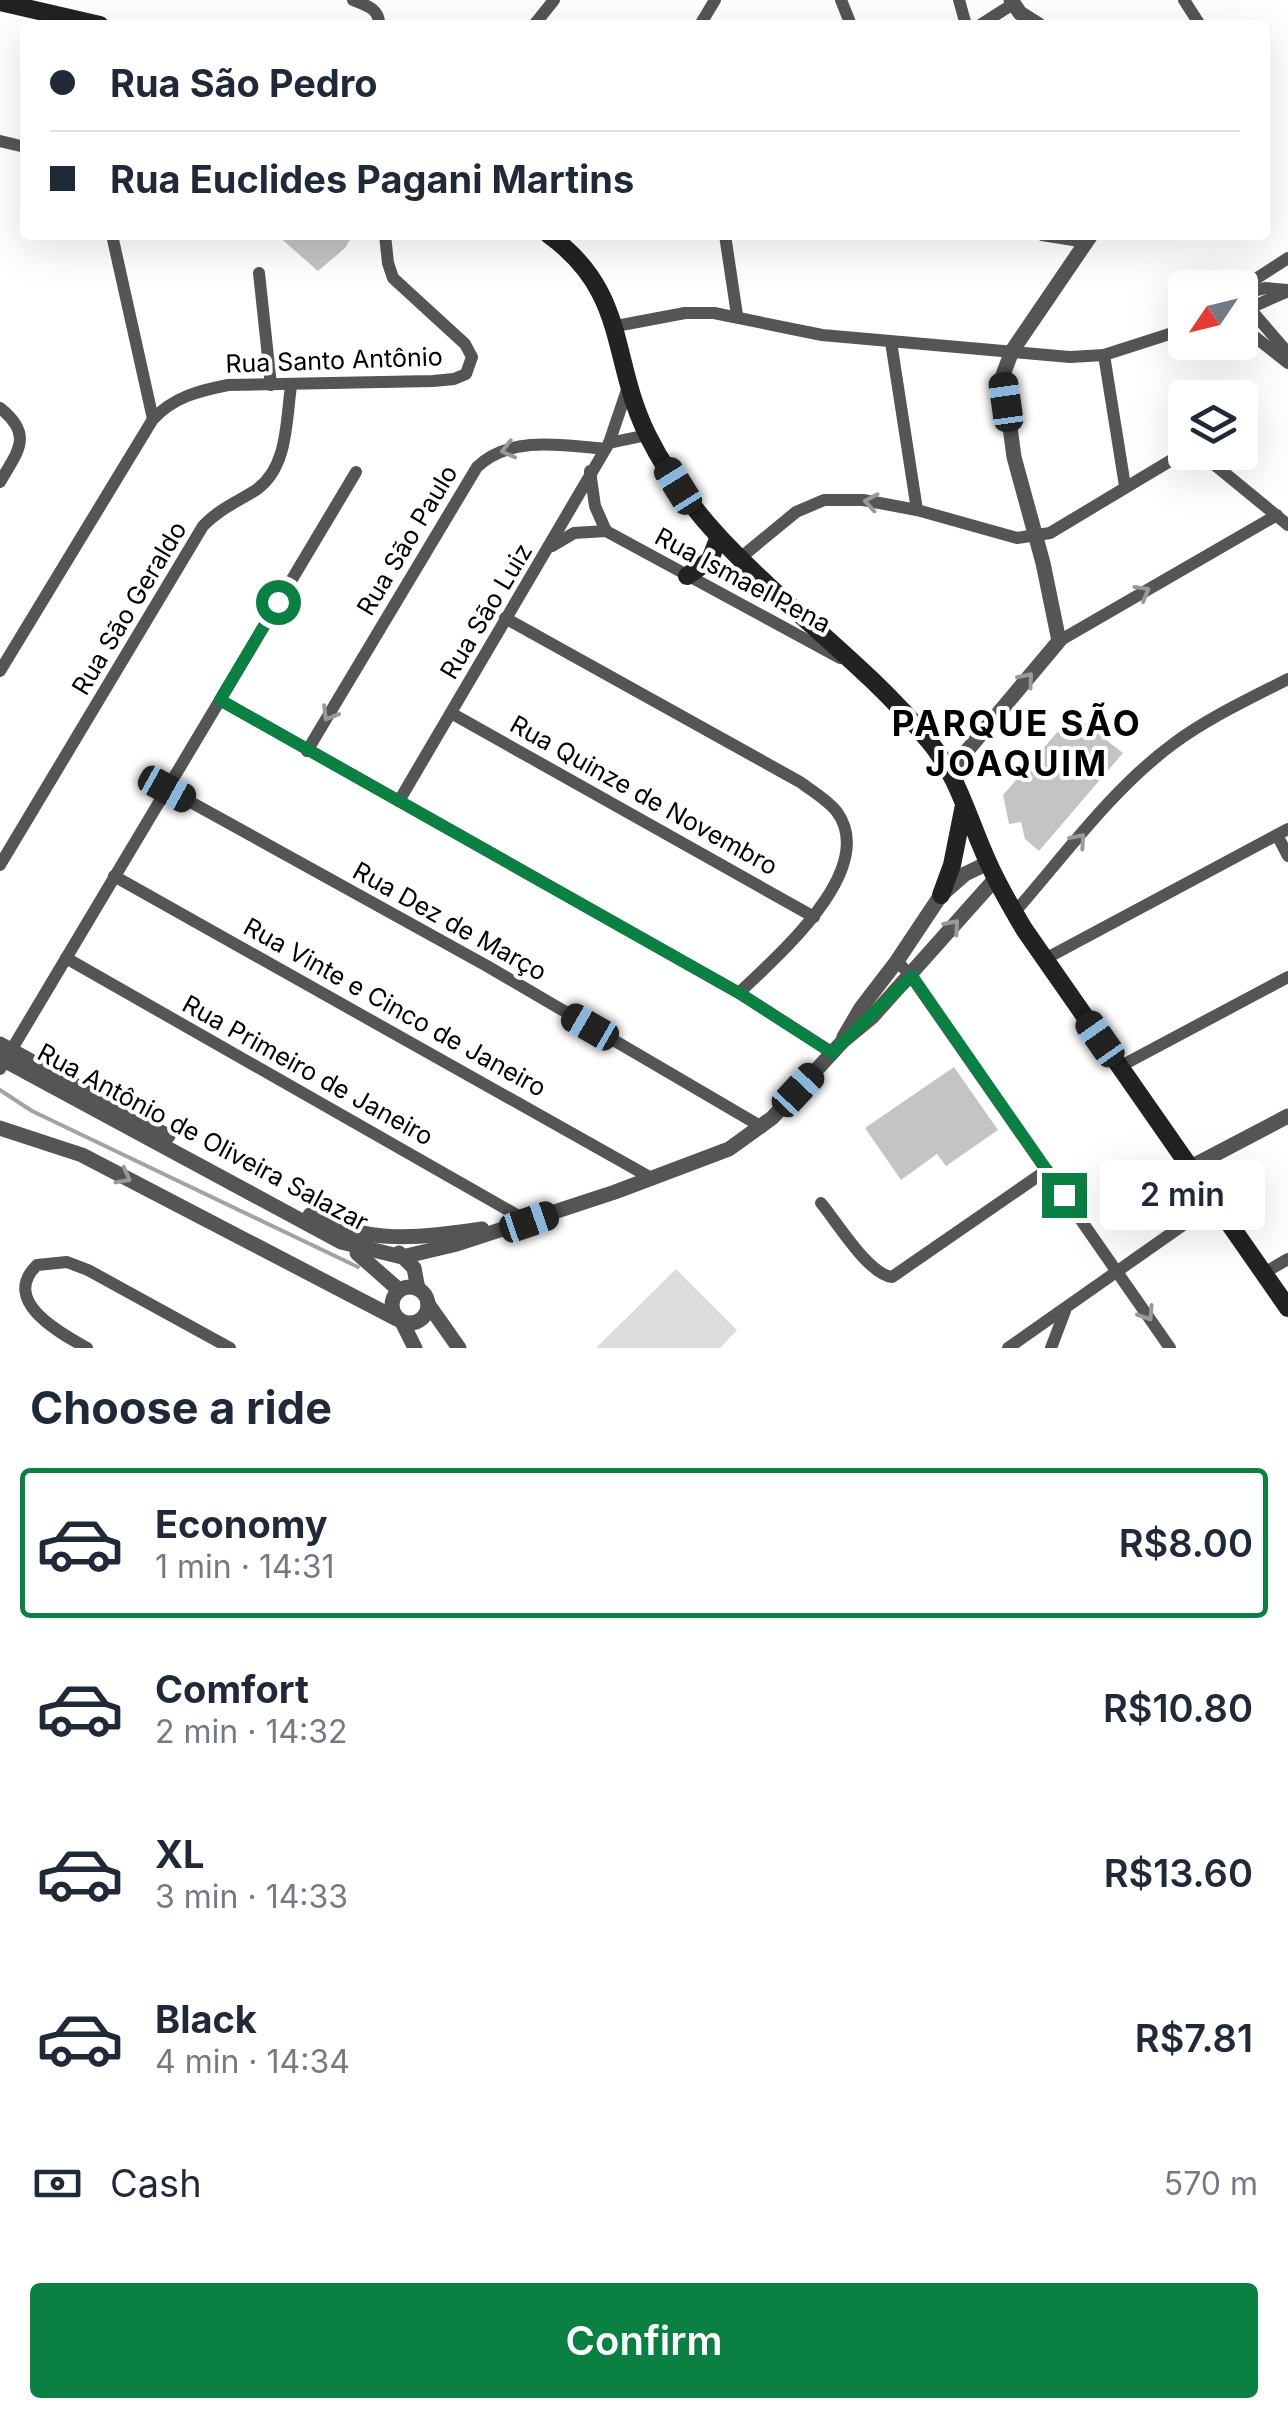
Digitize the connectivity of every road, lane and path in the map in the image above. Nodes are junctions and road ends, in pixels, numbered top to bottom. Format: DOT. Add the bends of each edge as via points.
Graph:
graph roads {
  1 [pos="352,0"];
  2 [pos="554,0"];
  3 [pos="0,2"];
  4 [pos="1012,2"];
  5 [pos="78,20"];
  6 [pos="379,20"];
  7 [pos="538,20"];
  8 [pos="987,20"];
  9 [pos="1032,20"];
  10 [pos="113,240"];
  11 [pos="386,240"];
  12 [pos="554,240"];
  13 [pos="726,240"];
  14 [pos="1088,240"];
  15 [pos="1284,260"];
  16 [pos="260,273"];
  17 [pos="1258,279"];
  18 [pos="1258,289"];
  19 [pos="1288,289"];
  20 [pos="1258,305"];
  21 [pos="736,316"];
  22 [pos="1258,317"];
  23 [pos="616,326"];
  24 [pos="1168,333"];
  25 [pos="1258,338"];
  26 [pos="891,342"];
  27 [pos="1012,351"];
  28 [pos="1288,352"];
  29 [pos="1104,355"];
  30 [pos="1288,363"];
  31 [pos="271,385"];
  32 [pos="291,386"];
  33 [pos="628,387"];
  34 [pos="0,408"];
  35 [pos="153,419"];
  36 [pos="648,435"];
  37 [pos="607,446"];
  38 [pos="1168,462"];
  39 [pos="1221,470"];
  40 [pos="590,471"];
  41 [pos="356,472"];
  42 [pos="0,482"];
  43 [pos="1125,486"];
  44 [pos="917,510"];
  45 [pos="1283,520"];
  46 [pos="606,530"];
  47 [pos="1034,537"];
  48 [pos="718,539"];
  49 [pos="550,548"];
  50 [pos="739,559"];
  51 [pos="688,576"];
  52 [pos="506,618"];
  53 [pos="1058,641"];
  54 [pos="860,669"];
  55 [pos="0,671"];
  56 [pos="1288,679"];
  57 [pos="220,700"];
  58 [pos="452,712"];
  59 [pos="307,751"];
  60 [pos="950,771"];
  61 [pos="167,789"];
  62 [pos="399,801"];
  63 [pos="964,804"];
  64 [pos="1283,832"];
  65 [pos="1288,856"];
  66 [pos="0,865"];
  67 [pos="992,870"];
  68 [pos="114,876"];
  69 [pos="941,895"];
  70 [pos="1014,913"];
  71 [pos="814,917"];
  72 [pos="66,958"];
  73 [pos="1045,959"];
  74 [pos="897,961"];
  75 [pos="912,976"];
  76 [pos="1288,977"];
  77 [pos="739,993"];
  78 [pos="838,1047"];
  79 [pos="3,1056"];
  80 [pos="1119,1067"];
  81 [pos="1288,1116"];
  82 [pos="0,1128"];
  83 [pos="762,1128"];
  84 [pos="1189,1168"];
  85 [pos="1047,1170"];
  86 [pos="654,1179"];
  87 [pos="821,1203"];
  88 [pos="1213,1204"];
  89 [pos="529,1222"];
  90 [pos="501,1229"];
  91 [pos="432,1236"];
  92 [pos="375,1237"];
  93 [pos="341,1242"];
  94 [pos="402,1257"];
  95 [pos="1288,1259"];
  96 [pos="1118,1270"];
  97 [pos="1264,1273"];
  98 [pos="406,1289"];
  99 [pos="428,1304"];
  100 [pos="1066,1308"];
  101 [pos="1288,1308"];
  102 [pos="400,1321"];
  103 [pos="1166,1346"];
  104 [pos="86,1348"];
  105 [pos="230,1348"];
  106 [pos="415,1348"];
  107 [pos="459,1348"];
  108 [pos="1008,1348"];
  109 [pos="1051,1348"];
  1 -- 6 [label="street"];
  2 -- 7 [label="street"];
  3 -- 5 [label="main road"];
  4 -- 8 [label="street"];
  4 -- 9 [label="street"];
  10 -- 35 [label="street"];
  11 -- 32 [label="street, Rua Santo Antônio" via="393,278 472,357 466,374"];
  12 -- 23 [label="main road" via="600,289"];
  13 -- 21 [label="street"];
  14 -- 27 [label="street"];
  15 -- 17 [label="street"];
  15 -- 19 [label="street"];
  16 -- 31 [label="street"];
  18 -- 19 [label="street"];
  19 -- 20 [label="street"];
  21 -- 23 [label="street" via="686,313"];
  21 -- 26 [label="street"];
  22 -- 28 [label="street"];
  23 -- 33 [label="main road"];
  24 -- 29 [label="street"];
  25 -- 30 [label="street"];
  26 -- 27 [label="street"];
  26 -- 44 [label="street"];
  27 -- 29 [label="street"];
  27 -- 47 [label="street" via="1003,375"];
  29 -- 43 [label="street"];
  31 -- 32 [label="street, Rua Santo Antônio"];
  31 -- 35 [label="street, Rua Santo Antônio" via="200,390"];
  32 -- 66 [label="street, Rua São Geraldo" via="280,462 270,479 203,526"];
  33 -- 36 [label="main road"];
  33 -- 37 [label="street, Rua São Luiz"];
  34 -- 42 [label="street" via="22,437"];
  35 -- 55 [label="street, Rua Santo Antônio"];
  36 -- 37 [label="street"];
  36 -- 48 [label="main road"];
  37 -- 40 [label="street, Rua São Luiz"];
  37 -- 59 [label="street, Rua São Paulo, one-way" via="520,446 499,450 477,466"];
  38 -- 43 [label="street"];
  39 -- 45 [label="street"];
  40 -- 46 [label="street"];
  40 -- 49 [label="street, Rua São Luiz"];
  41 -- 57 [label="street"];
  43 -- 47 [label="street"];
  44 -- 47 [label="street"];
  44 -- 50 [label="street, one-way" via="824,500 796,512"];
  53 -- 45 [label="street, one-way"];
  46 -- 49 [label="street" via="574,533"];
  46 -- 51 [label="street, Rua Ismael Pena"];
  47 -- 53 [label="street"];
  48 -- 50 [label="main road"];
  48 -- 51 [label="main road" via="710,560"];
  49 -- 52 [label="street, Rua São Luiz"];
  50 -- 54 [label="main road"];
  51 -- 54 [label="street, Rua Ismael Pena"];
  52 -- 58 [label="street, Rua São Luiz"];
  52 -- 71 [label="street" via="800,782 835,810 848,841 844,862"];
  60 -- 53 [label="street, one-way"];
  54 -- 60 [label="main road"];
  70 -- 56 [label="street, one-way" via="1156,758 1194,729"];
  57 -- 59 [label="street"];
  57 -- 61 [label="street"];
  58 -- 62 [label="street, Rua São Luiz"];
  58 -- 71 [label="street, Rua Quinze de Novembro"];
  59 -- 62 [label="street"];
  60 -- 63 [label="main road"];
  61 -- 68 [label="street"];
  61 -- 83 [label="street, Rua Dez de Março"];
  62 -- 77 [label="street"];
  63 -- 67 [label="main road"];
  63 -- 69 [label="main road"];
  64 -- 65 [label="street"];
  64 -- 73 [label="street"];
  67 -- 69 [label="street, Rua Antônio de Oliveira Salazar" via="965,874"];
  67 -- 70 [label="main road"];
  75 -- 67 [label="street, Rua Antônio de Oliveira Salazar, one-way"];
  68 -- 72 [label="street"];
  68 -- 86 [label="street, Rua Vinte e Cinco de Janeiro"];
  69 -- 74 [label="street, Rua Antônio de Oliveira Salazar"];
  70 -- 73 [label="main road"];
  71 -- 77 [label="street"];
  72 -- 79 [label="street"];
  72 -- 89 [label="street, Rua Primeiro de Janeiro"];
  73 -- 80 [label="main road"];
  74 -- 75 [label="street"];
  74 -- 78 [label="street, Rua Antônio de Oliveira Salazar"];
  75 -- 78 [label="street, Rua Antônio de Oliveira Salazar"];
  75 -- 85 [label="street"];
  76 -- 80 [label="street"];
  77 -- 78 [label="street"];
  78 -- 83 [label="street, Rua Antônio de Oliveira Salazar"];
  79 -- 92 [label="street, Rua Antônio de Oliveira Salazar" via="322,1221"];
  79 -- 93 [label="street, Rua Antônio de Oliveira Salazar"];
  80 -- 84 [label="main road"];
  81 -- 84 [label="street"];
  82 -- 102 [label="street, one-way" via="82,1156"];
  83 -- 86 [label="street, Rua Antônio de Oliveira Salazar" via="710,1159"];
  84 -- 88 [label="main road"];
  85 -- 87 [label="street" via="892,1277 872,1267"];
  85 -- 96 [label="street"];
  86 -- 89 [label="street, Rua Antônio de Oliveira Salazar"];
  88 -- 96 [label="street"];
  88 -- 97 [label="main road"];
  89 -- 90 [label="street, Rua Antônio de Oliveira Salazar"];
  90 -- 91 [label="street, Rua Antônio de Oliveira Salazar"];
  90 -- 94 [label="street, Rua Antônio de Oliveira Salazar"];
  91 -- 92 [label="street, Rua Antônio de Oliveira Salazar"];
  91 -- 94 [label="street"];
  92 -- 94 [label="street"];
  93 -- 94 [label="street, Rua Antônio de Oliveira Salazar"];
  93 -- 98 [label="street"];
  94 -- 98 [label="street" via="414,1268"];
  95 -- 97 [label="street"];
  96 -- 100 [label="street"];
  96 -- 103 [label="street, one-way"];
  97 -- 101 [label="main road"];
  98 -- 99 [label="street"];
  98 -- 102 [label="street" via="391,1304"];
  99 -- 102 [label="street" via="418,1322"];
  99 -- 107 [label="street"];
  100 -- 108 [label="street"];
  100 -- 109 [label="street"];
  102 -- 106 [label="street"];
  104 -- 105 [label="street" via="28,1310 23,1288 37,1265 67,1262 88,1270"];
}
